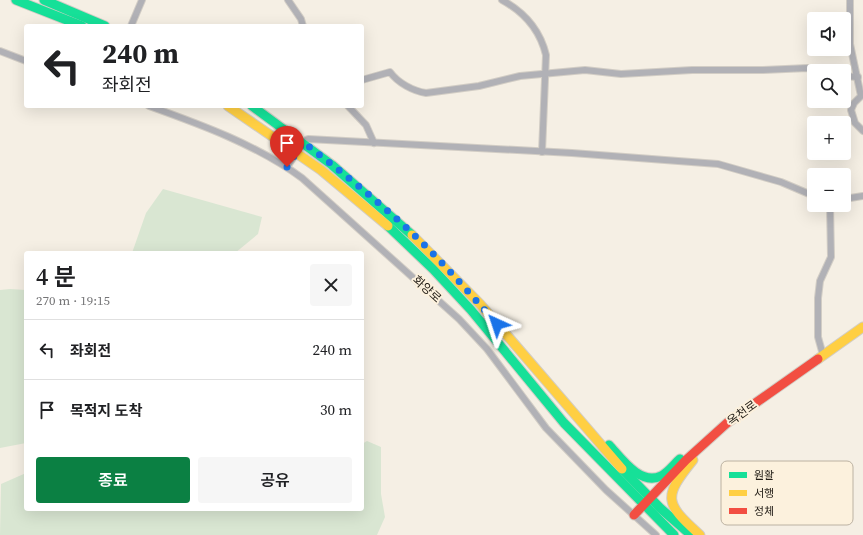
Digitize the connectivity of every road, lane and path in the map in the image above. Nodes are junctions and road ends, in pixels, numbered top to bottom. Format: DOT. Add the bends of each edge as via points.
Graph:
graph roads {
  1 [pos="16,0"];
  2 [pos="44,0"];
  3 [pos="142,0"];
  4 [pos="288,0"];
  5 [pos="502,0"];
  6 [pos="850,0"];
  7 [pos="77,24"];
  8 [pos="100,24"];
  9 [pos="132,24"];
  10 [pos="302,24"];
  11 [pos="0,51"];
  12 [pos="24,60"];
  13 [pos="807,68"];
  14 [pos="545,75"];
  15 [pos="851,76"];
  16 [pos="858,77"];
  17 [pos="364,79"];
  18 [pos="154,108"];
  19 [pos="231,108"];
  20 [pos="255,108"];
  21 [pos="350,108"];
  22 [pos="863,131"];
  23 [pos="303,142"];
  24 [pos="374,143"];
  25 [pos="296,152"];
  26 [pos="542,152"];
  27 [pos="287,167"];
  28 [pos="807,193"];
  29 [pos="863,196"];
  30 [pos="851,198"];
  31 [pos="830,212"];
  32 [pos="863,327"];
  33 [pos="823,355"];
  34 [pos="576,416"];
  35 [pos="706,441"];
  36 [pos="651,499"];
  37 [pos="644,506"];
  38 [pos="634,515"];
  39 [pos="656,535"];
  40 [pos="674,535"];
  41 [pos="691,535"];
  42 [pos="700,535"];
  1 -- 7 [label="main road"];
  2 -- 8 [label="main road"];
  3 -- 9 [label="street"];
  4 -- 10 [label="street"];
  5 -- 14 [label="street" via="518,9 543,42 546,55"];
  6 -- 16 [label="street" via="850,44"];
  11 -- 12 [label="street"];
  13 -- 14 [label="street" via="621,74 585,70"];
  14 -- 17 [label="street" via="520,76 479,86 426,93 402,83 390,72"];
  14 -- 26 [label="street"];
  15 -- 16 [label="street"];
  16 -- 22 [label="street" via="861,96 851,110 855,123"];
  18 -- 27 [label="street, 화양로" via="238,142"];
  19 -- 25 [label="main road, 화양로"];
  20 -- 23 [label="main road"];
  21 -- 24 [label="street" via="366,125"];
  23 -- 24 [label="street" via="308,139"];
  23 -- 25 [label="street"];
  23 -- 34 [label="main road" via="414,235 455,277"];
  24 -- 26 [label="street"];
  25 -- 27 [label="street"];
  25 -- 37 [label="main road, 화양로" via="364,204 413,249 476,315 551,410"];
  26 -- 28 [label="street" via="718,164 781,182"];
  27 -- 38 [label="street, 화양로" via="459,318 487,349 546,428"];
  29 -- 30 [label="street"];
  31 -- 33 [label="street" via="831,257 820,281 818,298 818,337"];
  32 -- 33 [label="main road, 옥천로"];
  33 -- 35 [label="main road, 옥천로" via="727,423"];
  34 -- 35 [label="main road" via="586,421 634,472 647,478 662,475 687,453"];
  34 -- 36 [label="main road"];
  35 -- 36 [label="main road, 옥천로"];
  35 -- 42 [label="main road" via="674,485 672,494 673,506 677,513"];
  36 -- 37 [label="main road, 옥천로"];
  36 -- 41 [label="main road"];
  37 -- 38 [label="main road, 옥천로"];
  37 -- 40 [label="main road, 화양로"];
  38 -- 39 [label="street, 화양로"];
}
